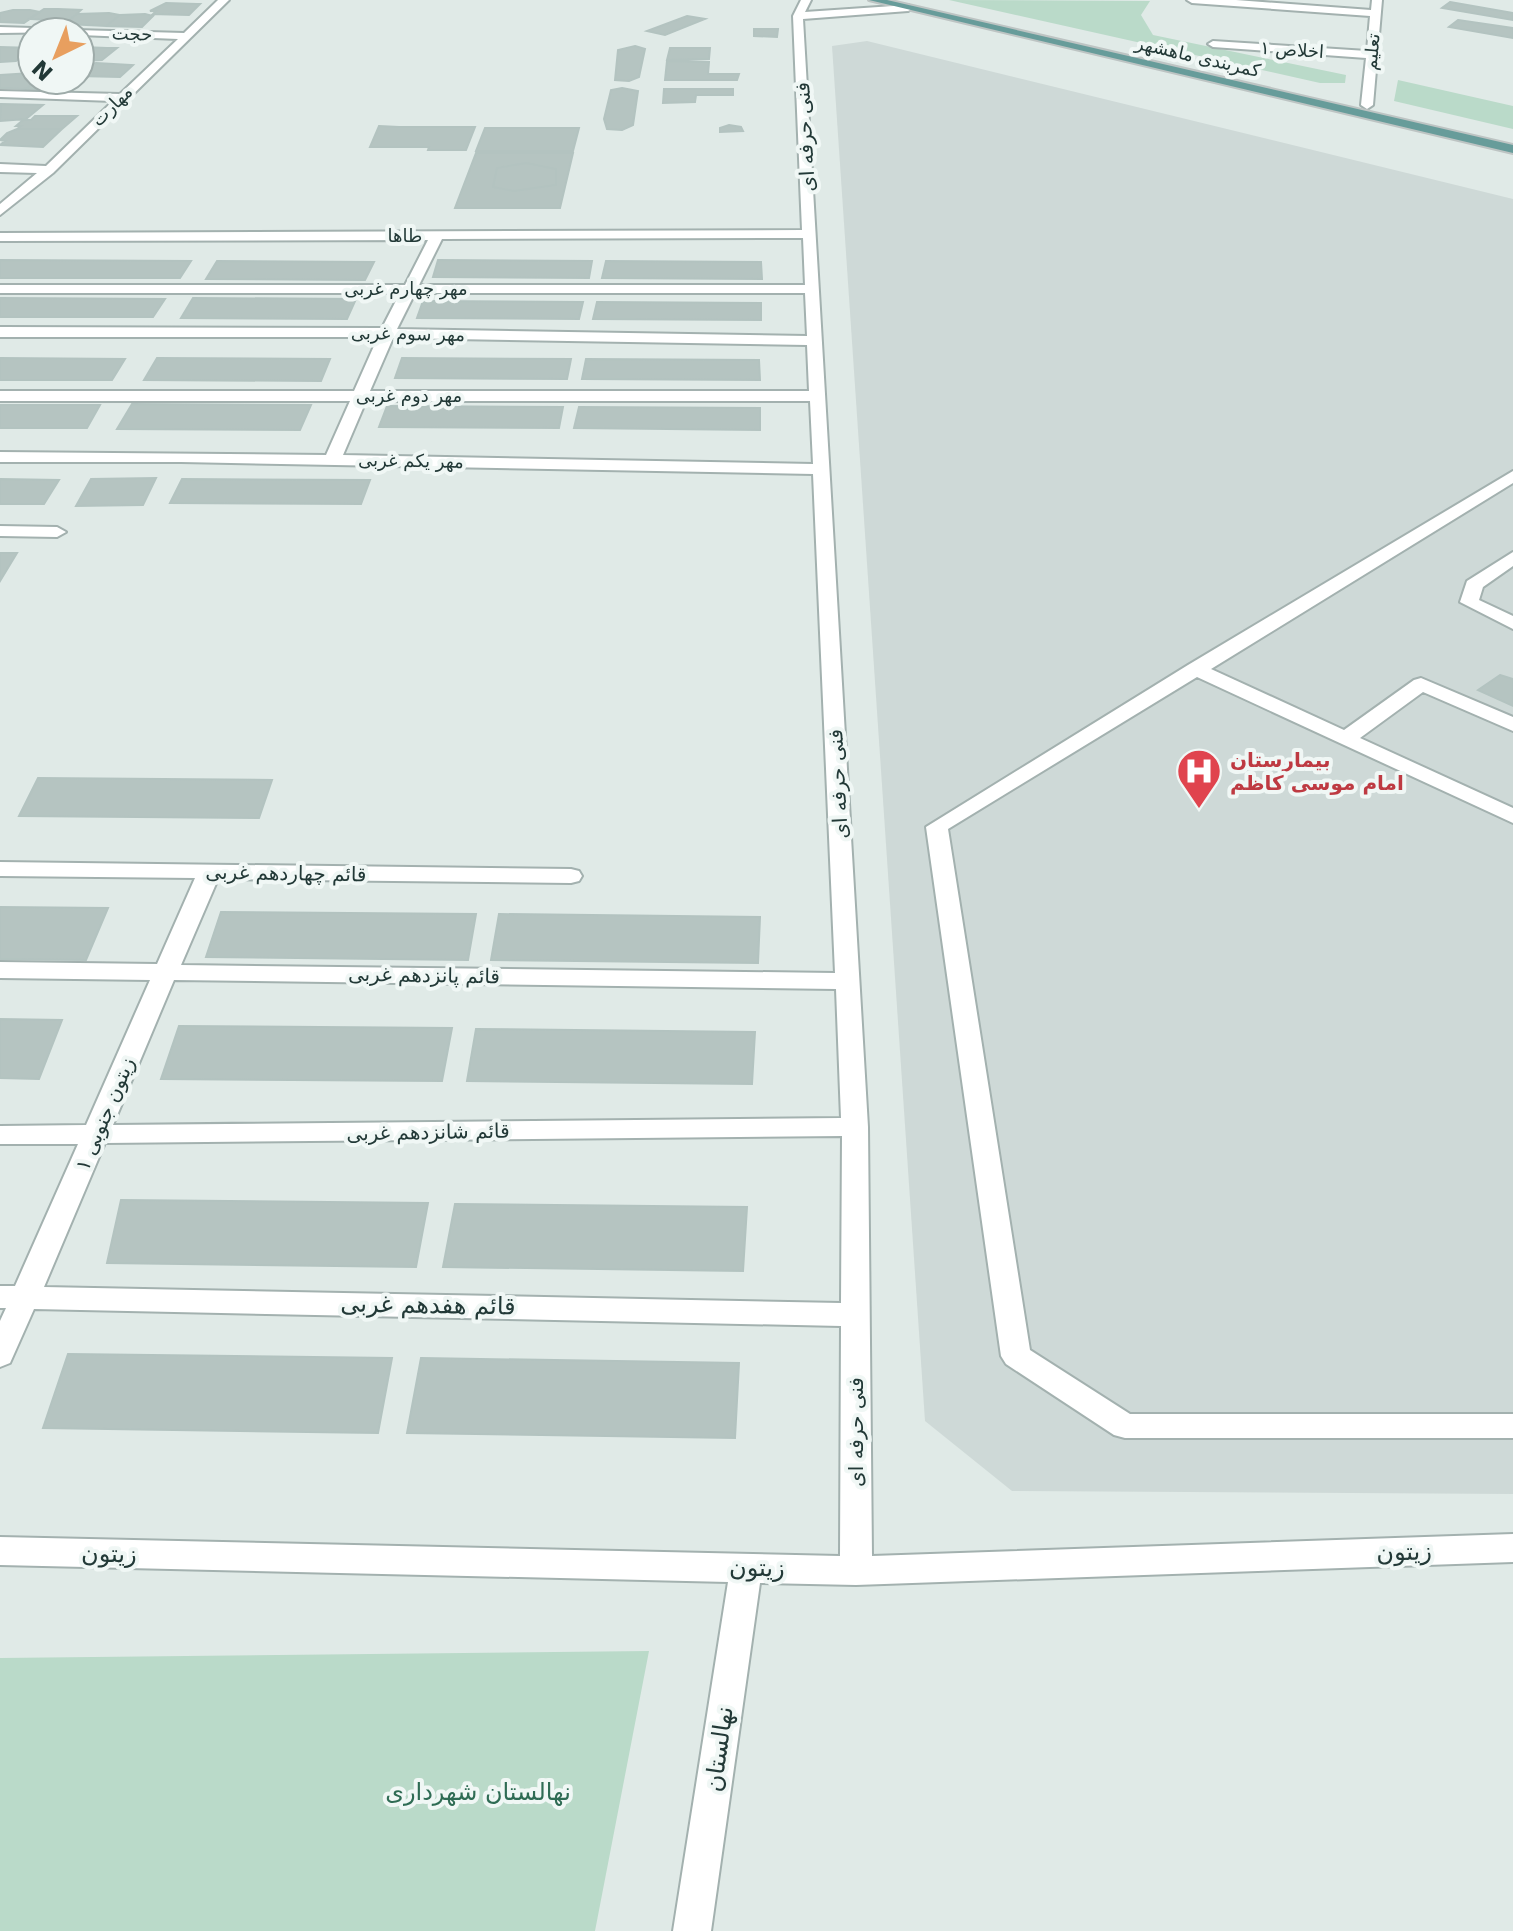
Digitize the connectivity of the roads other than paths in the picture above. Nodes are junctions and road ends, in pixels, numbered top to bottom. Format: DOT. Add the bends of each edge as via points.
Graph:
graph roads {
  1 [pos="224,0"];
  2 [pos="874,0"];
  3 [pos="1192,0"];
  4 [pos="911,4"];
  5 [pos="1376,6"];
  6 [pos="802,8"];
  7 [pos="96,33"];
  8 [pos="184,36"];
  9 [pos="1213,44"];
  10 [pos="1372,55"];
  11 [pos="0,94"];
  12 [pos="120,98"];
  13 [pos="1367,105"];
  14 [pos="1513,138"];
  15 [pos="1513,149"];
  16 [pos="0,168"];
  17 [pos="49,170"];
  18 [pos="0,211"];
  19 [pos="810,234"];
  20 [pos="437,236"];
  21 [pos="0,237"];
  22 [pos="0,289"];
  23 [pos="409,289"];
  24 [pos="812,289"];
  25 [pos="0,332"];
  26 [pos="387,333"];
  27 [pos="815,341"];
  28 [pos="0,396"];
  29 [pos="360,396"];
  30 [pos="818,396"];
  31 [pos="0,457"];
  32 [pos="332,460"];
  33 [pos="822,469"];
  34 [pos="1513,476"];
  35 [pos="0,531"];
  36 [pos="57,532"];
  37 [pos="1513,557"];
  38 [pos="1513,623"];
  39 [pos="1195,669"];
  40 [pos="1513,725"];
  41 [pos="1345,739"];
  42 [pos="1513,816"];
  43 [pos="0,869"];
  44 [pos="209,872"];
  45 [pos="571,876"];
  46 [pos="0,970"];
  47 [pos="166,971"];
  48 [pos="848,981"];
  49 [pos="855,1127"];
  50 [pos="0,1135"];
  51 [pos="95,1136"];
  52 [pos="13,1296"];
  53 [pos="855,1315"];
  54 [pos="0,1355"];
  55 [pos="1513,1426"];
  56 [pos="1513,1548"];
  57 [pos="0,1551"];
  58 [pos="746,1568"];
  59 [pos="856,1571"];
  60 [pos="692,1931"];
  1 -- 8 [label="street, مهارت"];
  2 -- 4 [label="main road, کمربندی ماهشهر"];
  3 -- 5 [label="street"];
  4 -- 6 [label="street"];
  4 -- 13 [label="main road, کمربندی ماهشهر"];
  4 -- 15 [label="main road, کمربندی ماهشهر"];
  5 -- 10 [label="street, تعلیم"];
  6 -- 19 [label="street, فنی حرفه ای"];
  7 -- 8 [label="street, حجت"];
  8 -- 12 [label="street, مهارت"];
  9 -- 10 [label="street, اخلاص ۱"];
  10 -- 13 [label="street, تعلیم"];
  11 -- 12 [label="street"];
  12 -- 17 [label="street, مهارت"];
  13 -- 14 [label="main road, کمربندی ماهشهر"];
  16 -- 17 [label="street"];
  17 -- 18 [label="street, مهارت"];
  19 -- 20 [label="street, طاها"];
  19 -- 24 [label="street, فنی حرفه ای"];
  20 -- 21 [label="street, طاها"];
  20 -- 23 [label="street"];
  22 -- 23 [label="street, مهر چهارم غربی"];
  23 -- 24 [label="street, مهر چهارم غربی"];
  23 -- 26 [label="street"];
  24 -- 27 [label="street, فنی حرفه ای"];
  25 -- 26 [label="street, مهر سوم غربی"];
  26 -- 27 [label="street, مهر سوم غربی"];
  26 -- 29 [label="street"];
  27 -- 30 [label="street, فنی حرفه ای"];
  28 -- 29 [label="street, مهر دوم غربی"];
  29 -- 30 [label="street, مهر دوم غربی"];
  29 -- 32 [label="street"];
  30 -- 33 [label="street, فنی حرفه ای"];
  31 -- 32 [label="street, مهر یکم غربی"];
  32 -- 33 [label="street, مهر یکم غربی"];
  33 -- 48 [label="street, فنی حرفه ای"];
  34 -- 39 [label="street"];
  35 -- 36 [label="street"];
  37 -- 38 [label="street" via="1474,585 1469,602"];
  39 -- 41 [label="street"];
  39 -- 55 [label="street" via="937,827 1016,1356 1125,1426"];
  40 -- 41 [label="street" via="1421,684"];
  41 -- 42 [label="street"];
  43 -- 44 [label="street, قائم چهاردهم غربی"];
  44 -- 45 [label="street, قائم چهاردهم غربی"];
  44 -- 47 [label="street, زیتون جنوبی ۱"];
  46 -- 47 [label="street, قائم پانزدهم غربی"];
  47 -- 48 [label="street, قائم پانزدهم غربی"];
  47 -- 51 [label="street, زیتون جنوبی ۱"];
  48 -- 49 [label="street, فنی حرفه ای"];
  49 -- 51 [label="street, قائم شانزدهم غربی"];
  49 -- 53 [label="street, فنی حرفه ای"];
  50 -- 51 [label="street, قائم شانزدهم غربی"];
  51 -- 52 [label="street, زیتون جنوبی ۱"];
  52 -- 53 [label="street, قائم هفدهم غربی"];
  52 -- 54 [label="street, زیتون جنوبی ۱"];
  53 -- 59 [label="street, فنی حرفه ای"];
  56 -- 59 [label="street, زیتون"];
  57 -- 58 [label="street, زیتون"];
  58 -- 59 [label="street, زیتون"];
  58 -- 60 [label="street, نهالستان"];
}
